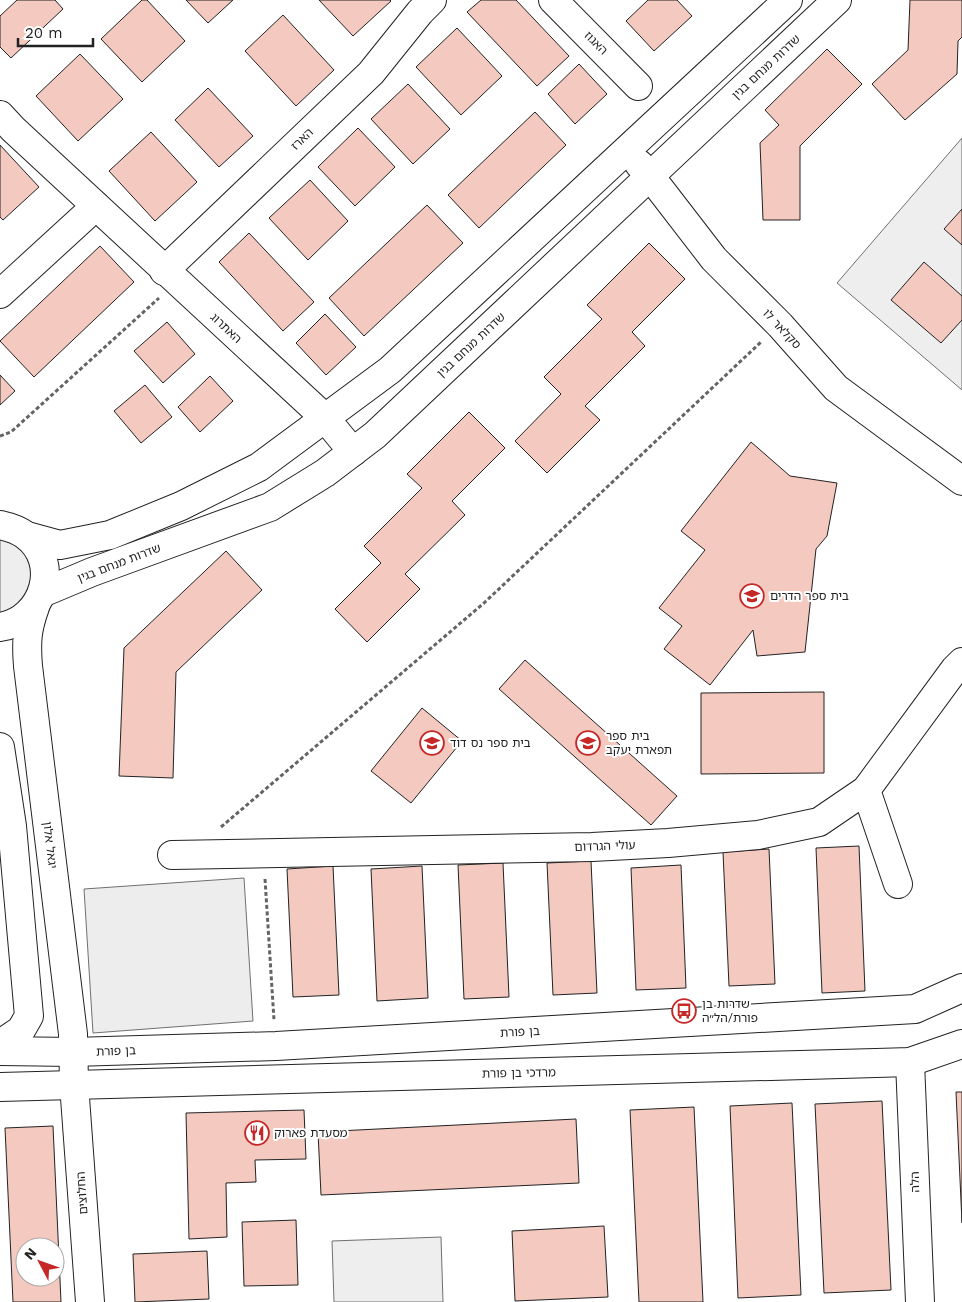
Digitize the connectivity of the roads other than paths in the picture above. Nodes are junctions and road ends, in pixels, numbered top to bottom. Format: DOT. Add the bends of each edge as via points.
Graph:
graph roads {
  1 [pos="432,0"];
  2 [pos="553,0"];
  3 [pos="788,0"];
  4 [pos="837,0"];
  5 [pos="638,86"];
  6 [pos="0,115"];
  7 [pos="627,150"];
  8 [pos="650,176"];
  9 [pos="96,206"];
  10 [pos="170,276"];
  11 [pos="0,294"];
  12 [pos="324,418"];
  13 [pos="353,452"];
  14 [pos="962,481"];
  15 [pos="0,525"];
  16 [pos="26,536"];
  17 [pos="39,600"];
  18 [pos="0,628"];
  19 [pos="962,662"];
  20 [pos="0,747"];
  21 [pos="866,790"];
  22 [pos="45,804"];
  23 [pos="6,829"];
  24 [pos="172,856"];
  25 [pos="898,884"];
  26 [pos="962,988"];
  27 [pos="0,1044"];
  28 [pos="962,1044"];
  29 [pos="0,1051"];
  30 [pos="74,1052"];
  31 [pos="910,1062"];
  32 [pos="74,1084"];
  33 [pos="0,1087"];
  34 [pos="90,1302"];
  35 [pos="920,1302"];
  1 -- 10 [label="street, הארז" via="371,73"];
  2 -- 5 [label="street, האגוז"];
  3 -- 7 [label="street"];
  4 -- 8 [label="street, שדרות מנחם בגין"];
  6 -- 9 [label="street, האתרוג" via="12,130"];
  7 -- 8 [label="street, סקלאר לו"];
  7 -- 12 [label="street" via="390,370"];
  8 -- 13 [label="street, שדרות מנחם בגין" via="375,435"];
  8 -- 14 [label="street, סקלאר לו" via="714,258 836,388"];
  9 -- 10 [label="street, האתרוג"];
  9 -- 11 [label="street"];
  10 -- 12 [label="street, האתרוג"];
  12 -- 13 [label="street, האתרוג"];
  12 -- 16 [label="street" via="260,467 138,524 60,545"];
  13 -- 17 [label="street, שדרות מנחם בגין" via="270,507 92,572"];
  15 -- 16 [label="street"];
  16 -- 17 [label="street, יגאל אלון" via="37,548 43,562 45,577"];
  17 -- 18 [label="street, שדרות מנחם בגין" via="24,618"];
  17 -- 22 [label="street, יגאל אלון" via="30,622 27,646"];
  19 -- 21 [label="street, עולי הגרדום"];
  20 -- 23 [label="street"];
  21 -- 24 [label="street, עולי הגרדום" via="819,822 758,835 592,847"];
  21 -- 25 [label="street"];
  22 -- 23 [label="street"];
  22 -- 30 [label="street, יגאל אלון"];
  23 -- 27 [label="street" via="30,1016 21,1030"];
  26 -- 30 [label="street, בן פורת" via="915,1009 276,1046"];
  28 -- 31 [label="street, מרדכי בן פורת"];
  29 -- 30 [label="street, בן פורת"];
  30 -- 32 [label="street, יגאל אלון"];
  31 -- 32 [label="street, מרדכי בן פורת"];
  31 -- 35 [label="street, הלה"];
  32 -- 33 [label="street, מרדכי בן פורת"];
  32 -- 34 [label="street, החלוצים"];
}
